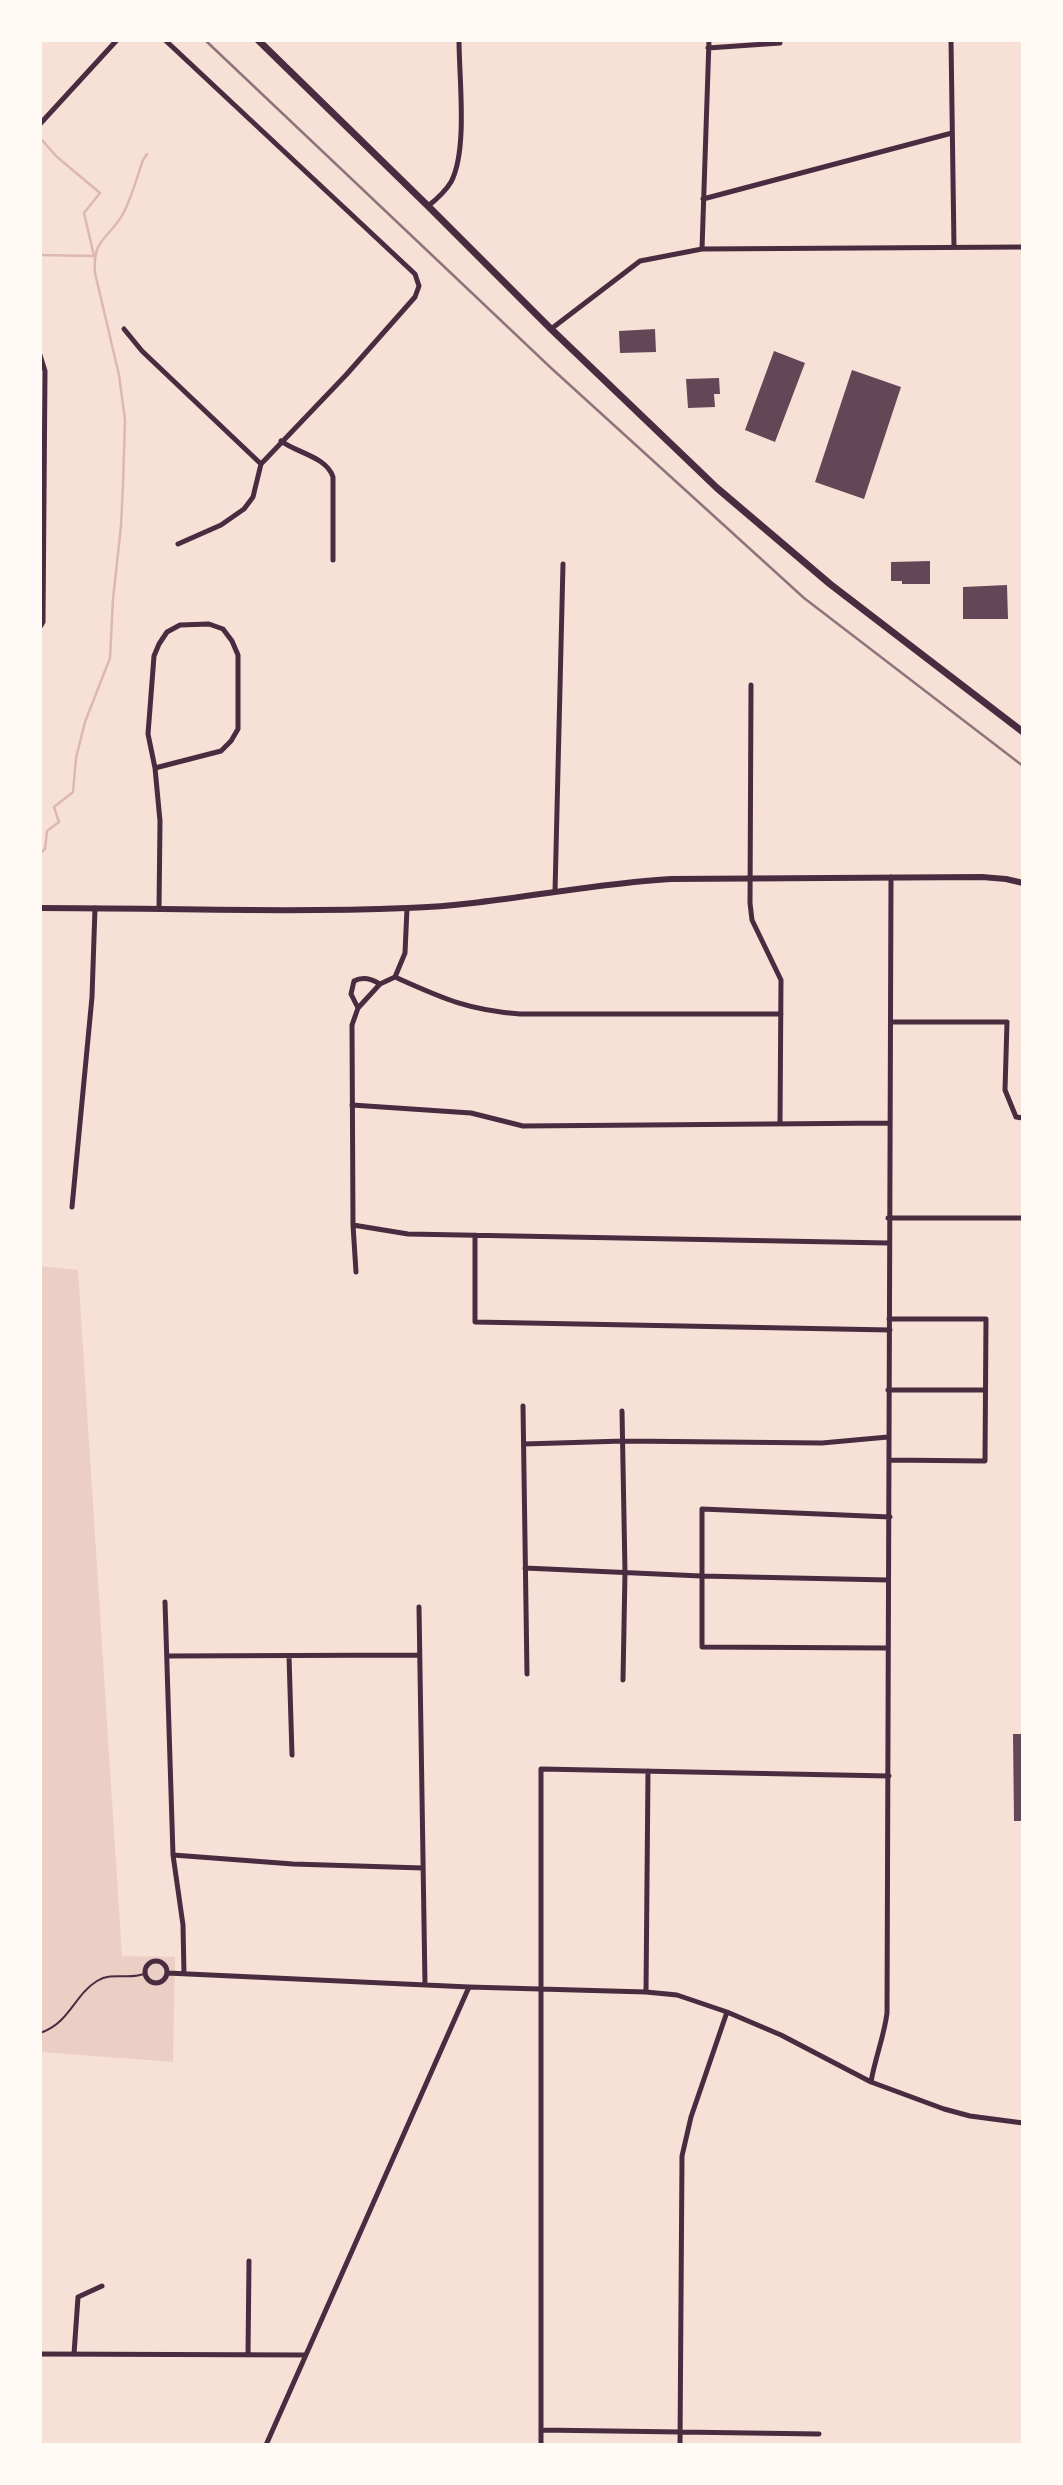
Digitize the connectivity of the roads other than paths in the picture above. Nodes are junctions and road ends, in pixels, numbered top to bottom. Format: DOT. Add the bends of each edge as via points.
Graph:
graph roads {
  1 [pos="117,40"];
  2 [pos="165,40"];
  3 [pos="258,40"];
  4 [pos="459,40"];
  5 [pos="709,40"];
  6 [pos="951,40"];
  7 [pos="780,43"];
  8 [pos="708,48"];
  9 [pos="40,124"];
  10 [pos="952,133"];
  11 [pos="703,199"];
  12 [pos="429,206"];
  13 [pos="954,247"];
  14 [pos="1023,247"];
  15 [pos="702,249"];
  16 [pos="124,329"];
  17 [pos="551,329"];
  18 [pos="40,355"];
  19 [pos="281,441"];
  20 [pos="261,464"];
  21 [pos="178,544"];
  22 [pos="333,560"];
  23 [pos="563,564"];
  24 [pos="40,627"];
  25 [pos="751,685"];
  26 [pos="1023,732"];
  27 [pos="155,768"];
  28 [pos="891,877"];
  29 [pos="749,878"];
  30 [pos="1023,884"];
  31 [pos="555,892"];
  32 [pos="40,908"];
  33 [pos="94,908"];
  34 [pos="407,908"];
  35 [pos="159,909"];
  36 [pos="395,977"];
  37 [pos="380,984"];
  38 [pos="358,1008"];
  39 [pos="781,1014"];
  40 [pos="891,1022"];
  41 [pos="352,1105"];
  42 [pos="1023,1118"];
  43 [pos="889,1123"];
  44 [pos="780,1124"];
  45 [pos="72,1207"];
  46 [pos="888,1218"];
  47 [pos="1023,1218"];
  48 [pos="353,1225"];
  49 [pos="475,1235"];
  50 [pos="888,1242"];
  51 [pos="356,1272"];
  52 [pos="889,1319"];
  53 [pos="890,1330"];
  54 [pos="888,1390"];
  55 [pos="984,1390"];
  56 [pos="523,1406"];
  57 [pos="622,1411"];
  58 [pos="888,1437"];
  59 [pos="624,1441"];
  60 [pos="524,1444"];
  61 [pos="889,1460"];
  62 [pos="890,1517"];
  63 [pos="525,1568"];
  64 [pos="625,1572"];
  65 [pos="701,1576"];
  66 [pos="888,1580"];
  67 [pos="165,1602"];
  68 [pos="419,1607"];
  69 [pos="887,1648"];
  70 [pos="419,1655"];
  71 [pos="167,1656"];
  72 [pos="289,1656"];
  73 [pos="527,1674"];
  74 [pos="624,1680"];
  75 [pos="292,1755"];
  76 [pos="648,1771"];
  77 [pos="889,1776"];
  78 [pos="173,1855"];
  79 [pos="423,1868"];
  80 [pos="167,1973"];
  81 [pos="184,1974"];
  82 [pos="425,1985"];
  83 [pos="469,1987"];
  84 [pos="541,1989"];
  85 [pos="646,1992"];
  86 [pos="727,2011"];
  87 [pos="871,2082"];
  88 [pos="1023,2123"];
  89 [pos="249,2262"];
  90 [pos="102,2286"];
  91 [pos="40,2354"];
  92 [pos="74,2354"];
  93 [pos="248,2355"];
  94 [pos="305,2355"];
  95 [pos="541,2430"];
  96 [pos="680,2432"];
  97 [pos="819,2434"];
  98 [pos="266,2445"];
  99 [pos="541,2445"];
  100 [pos="680,2445"];
  1 -- 9 [label="street"];
  2 -- 19 [label="street" via="415,274 419,286 415,297 346,375"];
  3 -- 12 [label="main road"];
  4 -- 12 [label="street" via="459,158 450,184"];
  5 -- 8 [label="street"];
  6 -- 10 [label="street"];
  7 -- 8 [label="street"];
  8 -- 11 [label="street"];
  10 -- 11 [label="street"];
  10 -- 13 [label="street"];
  11 -- 15 [label="street"];
  12 -- 17 [label="main road"];
  13 -- 14 [label="street"];
  13 -- 15 [label="street"];
  15 -- 17 [label="street" via="640,261"];
  16 -- 20 [label="street"];
  17 -- 26 [label="main road" via="769,533"];
  18 -- 24 [label="street" via="45,371"];
  19 -- 20 [label="street"];
  19 -- 22 [label="street" via="330,469"];
  20 -- 21 [label="street" via="253,497 244,509"];
  23 -- 31 [label="street"];
  25 -- 29 [label="street"];
  27 -- 27 [label="street" via="148,734 159,643 180,625 209,624 223,629 238,655 238,729 221,751"];
  27 -- 35 [label="street"];
  28 -- 29 [label="street"];
  28 -- 30 [label="street" via="982,877"];
  28 -- 40 [label="street"];
  29 -- 31 [label="street" via="638,881"];
  29 -- 39 [label="street" via="752,920 781,980"];
  31 -- 34 [label="street"];
  32 -- 33 [label="street"];
  33 -- 35 [label="street"];
  33 -- 45 [label="street" via="93,998"];
  34 -- 35 [label="street"];
  34 -- 36 [label="street" via="405,953"];
  36 -- 37 [label="street"];
  36 -- 39 [label="street" via="448,1001 484,1011"];
  37 -- 38 [label="street"];
  37 -- 38 [label="street" via="365,978 354,981 351,994"];
  38 -- 41 [label="street" via="352,1025"];
  39 -- 44 [label="street"];
  40 -- 42 [label="street" via="1007,1022 1005,1090 1016,1117"];
  40 -- 43 [label="street"];
  41 -- 44 [label="street" via="471,1114 523,1126"];
  41 -- 48 [label="street"];
  43 -- 44 [label="street"];
  43 -- 46 [label="street"];
  46 -- 47 [label="street"];
  46 -- 50 [label="street"];
  48 -- 49 [label="street" via="408,1234"];
  48 -- 51 [label="street"];
  49 -- 50 [label="street"];
  49 -- 53 [label="street" via="475,1322"];
  50 -- 52 [label="street"];
  52 -- 53 [label="street"];
  52 -- 55 [label="street" via="986,1319"];
  53 -- 54 [label="street"];
  54 -- 55 [label="street"];
  54 -- 58 [label="street"];
  55 -- 61 [label="street" via="985,1461"];
  56 -- 60 [label="street"];
  57 -- 59 [label="street"];
  58 -- 59 [label="street" via="822,1443"];
  58 -- 61 [label="street"];
  59 -- 60 [label="street"];
  59 -- 64 [label="street"];
  60 -- 63 [label="street"];
  61 -- 62 [label="street"];
  62 -- 65 [label="street" via="702,1509"];
  62 -- 66 [label="street"];
  63 -- 64 [label="street"];
  63 -- 73 [label="street"];
  64 -- 65 [label="street"];
  64 -- 74 [label="street"];
  65 -- 66 [label="street"];
  65 -- 69 [label="street" via="702,1647"];
  66 -- 69 [label="street"];
  67 -- 71 [label="street"];
  68 -- 70 [label="street"];
  69 -- 77 [label="street"];
  70 -- 72 [label="street"];
  70 -- 79 [label="street"];
  71 -- 72 [label="street"];
  71 -- 78 [label="street"];
  72 -- 75 [label="street"];
  76 -- 77 [label="street"];
  76 -- 84 [label="street" via="541,1769"];
  76 -- 85 [label="street"];
  77 -- 87 [label="street" via="887,2013"];
  78 -- 79 [label="street"];
  78 -- 81 [label="street" via="183,1925"];
  79 -- 82 [label="street"];
  80 -- 80 [label="street" via="154,1983 146,1973 150,1963 157,1962"];
  80 -- 81 [label="street"];
  81 -- 82 [label="street"];
  82 -- 83 [label="street"];
  83 -- 84 [label="street"];
  83 -- 94 [label="street"];
  84 -- 85 [label="street"];
  84 -- 95 [label="street"];
  85 -- 86 [label="street" via="677,1995"];
  86 -- 87 [label="street"];
  86 -- 96 [label="street" via="682,2156"];
  87 -- 88 [label="street" via="944,2109"];
  89 -- 93 [label="street"];
  90 -- 92 [label="street" via="78,2297"];
  91 -- 92 [label="street"];
  92 -- 93 [label="street"];
  93 -- 94 [label="street"];
  94 -- 98 [label="street"];
  95 -- 96 [label="street"];
  95 -- 99 [label="street"];
  96 -- 97 [label="street"];
  96 -- 100 [label="street"];
}
